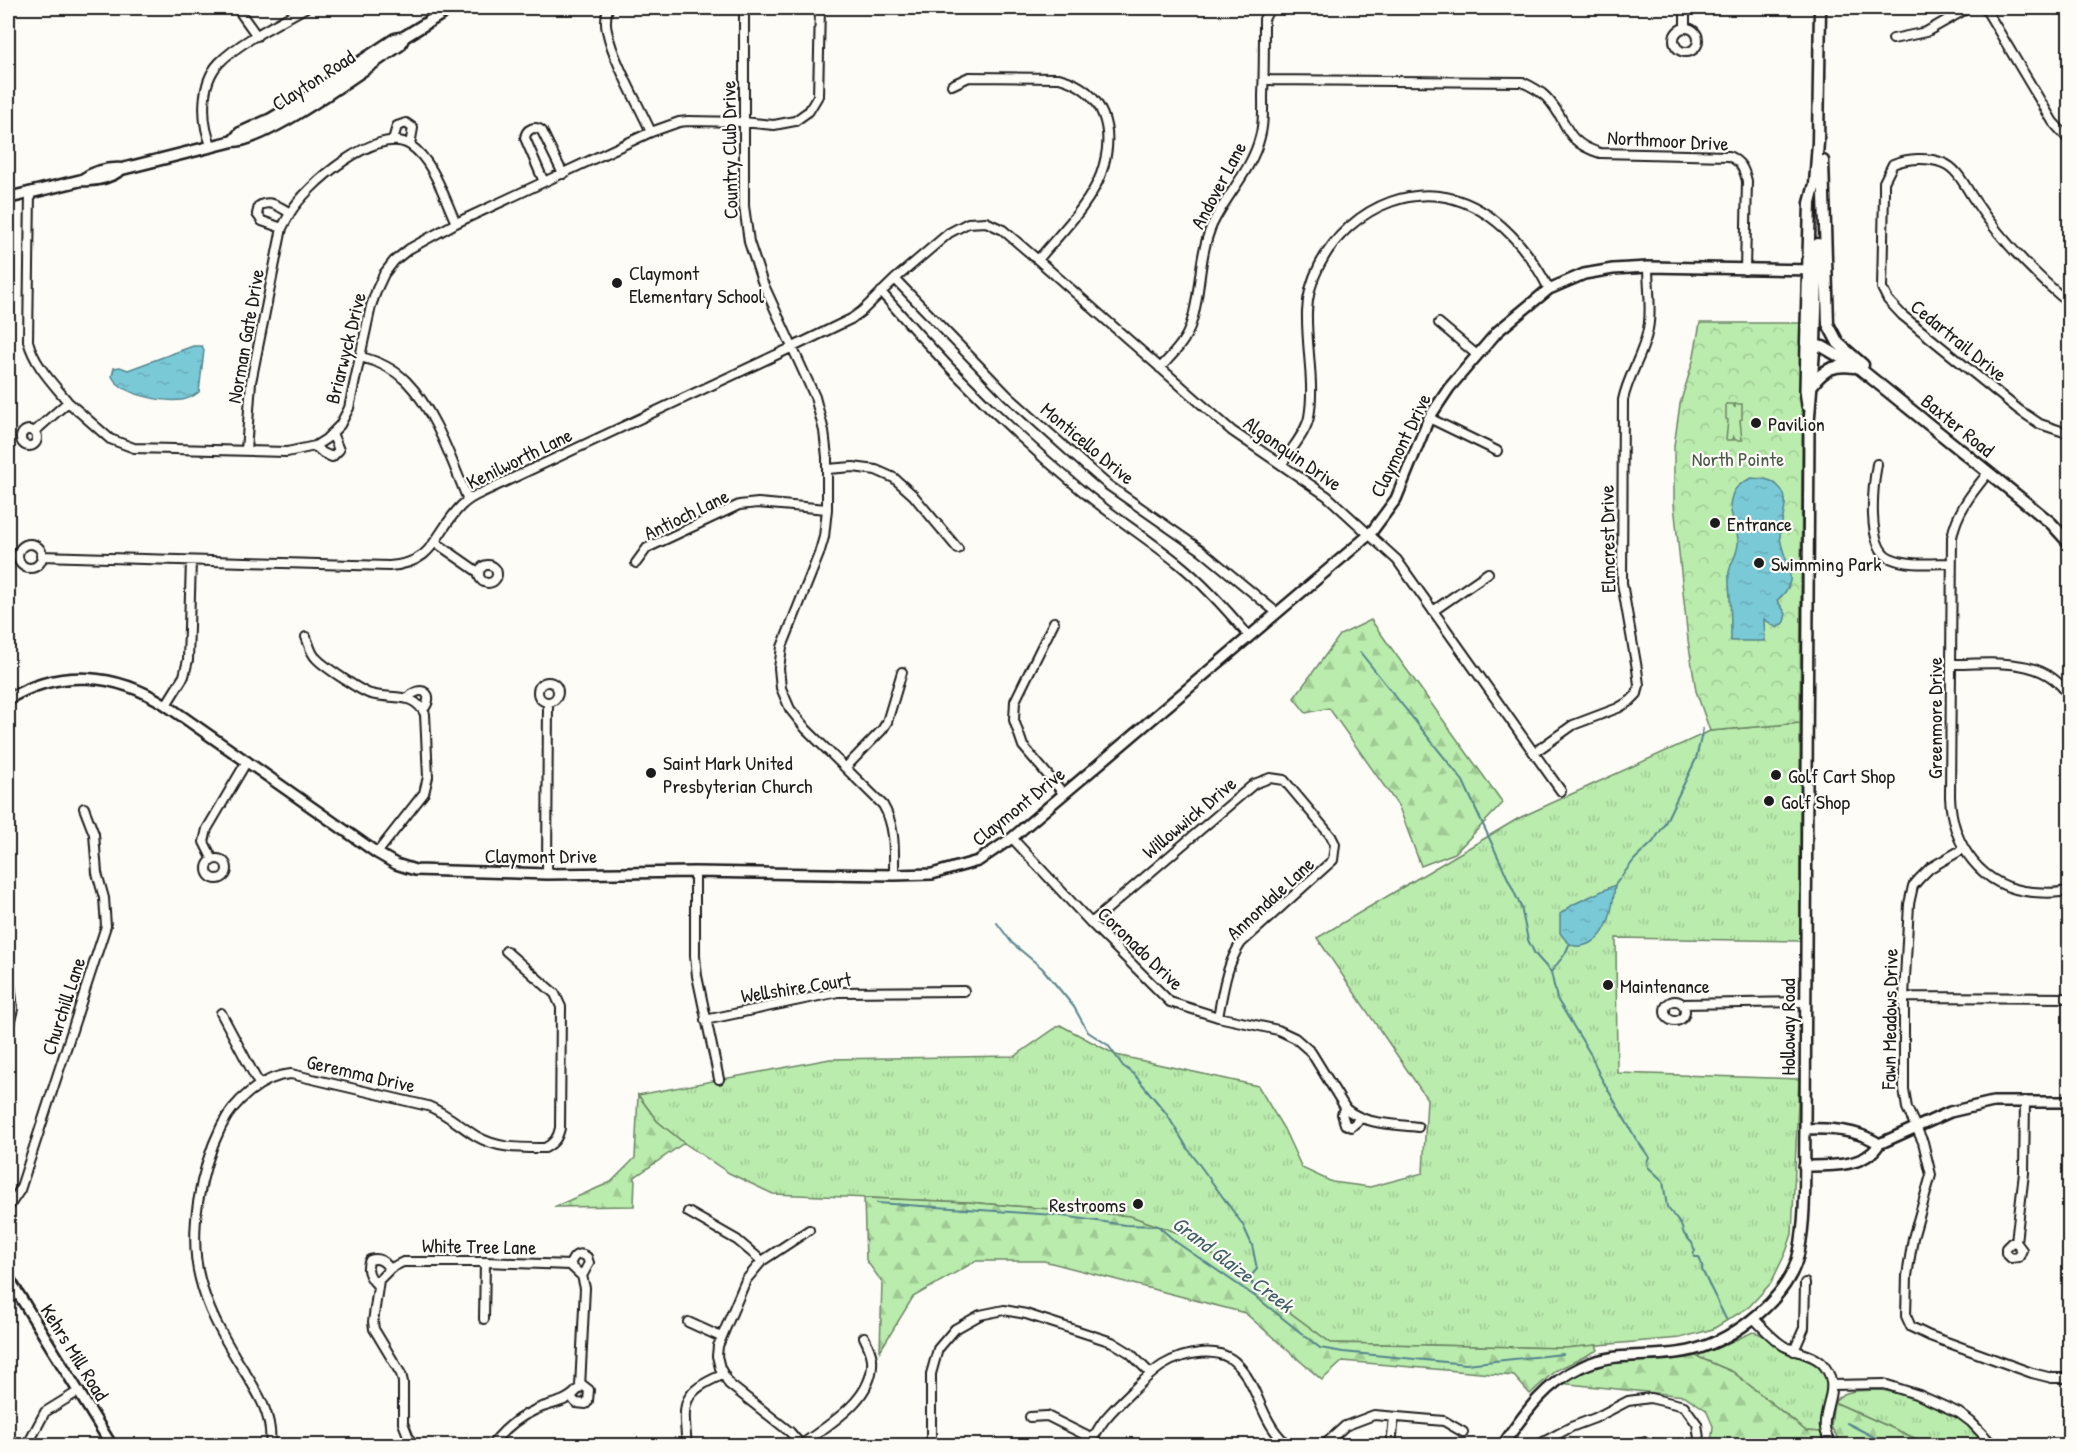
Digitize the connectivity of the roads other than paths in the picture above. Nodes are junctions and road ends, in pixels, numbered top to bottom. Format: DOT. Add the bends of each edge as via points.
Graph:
graph roads {
  1 [pos="237,8"];
  2 [pos="304,8"];
  3 [pos="451,8"];
  4 [pos="744,8"];
  5 [pos="820,8"];
  6 [pos="1270,8"];
  7 [pos="1685,8"];
  8 [pos="1820,8"];
  9 [pos="1968,8"];
  10 [pos="1985,8"];
  11 [pos="605,9"];
  12 [pos="1685,27"];
  13 [pos="257,36"];
  14 [pos="1893,39"];
  15 [pos="1264,80"];
  16 [pos="952,85"];
  17 [pos="743,122"];
  18 [pos="651,132"];
  19 [pos="393,140"];
  20 [pos="2070,141"];
  21 [pos="1818,142"];
  22 [pos="410,145"];
  23 [pos="212,147"];
  24 [pos="563,174"];
  25 [pos="544,182"];
  26 [pos="30,192"];
  27 [pos="8,198"];
  28 [pos="290,213"];
  29 [pos="977,221"];
  30 [pos="456,223"];
  31 [pos="282,228"];
  32 [pos="1038,260"];
  33 [pos="1648,267"];
  34 [pos="1745,270"];
  35 [pos="1813,270"];
  36 [pos="895,279"];
  37 [pos="1549,289"];
  38 [pos="881,292"];
  39 [pos="2070,304"];
  40 [pos="1438,323"];
  41 [pos="1810,344"];
  42 [pos="793,347"];
  43 [pos="1477,355"];
  44 [pos="361,357"];
  45 [pos="1160,368"];
  46 [pos="1859,368"];
  47 [pos="1813,384"];
  48 [pos="68,402"];
  49 [pos="1902,403"];
  50 [pos="1429,418"];
  51 [pos="1809,423"];
  52 [pos="34,432"];
  53 [pos="332,434"];
  54 [pos="2070,434"];
  55 [pos="315,446"];
  56 [pos="246,451"];
  57 [pos="1497,451"];
  58 [pos="1282,464"];
  59 [pos="1877,464"];
  60 [pos="827,469"];
  61 [pos="1988,473"];
  62 [pos="468,500"];
  63 [pos="827,509"];
  64 [pos="1370,534"];
  65 [pos="435,542"];
  66 [pos="2070,544"];
  67 [pos="958,549"];
  68 [pos="41,556"];
  69 [pos="191,561"];
  70 [pos="636,563"];
  71 [pos="1951,563"];
  72 [pos="478,572"];
  73 [pos="1488,573"];
  74 [pos="1433,611"];
  75 [pos="1276,612"];
  76 [pos="1054,622"];
  77 [pos="1248,635"];
  78 [pos="306,637"];
  79 [pos="1951,664"];
  80 [pos="902,672"];
  81 [pos="408,698"];
  82 [pos="8,699"];
  83 [pos="2070,699"];
  84 [pos="548,702"];
  85 [pos="166,705"];
  86 [pos="423,710"];
  87 [pos="1534,752"];
  88 [pos="247,761"];
  89 [pos="846,767"];
  90 [pos="1561,791"];
  91 [pos="1064,794"];
  92 [pos="84,808"];
  93 [pos="1311,811"];
  94 [pos="1012,838"];
  95 [pos="1963,849"];
  96 [pos="377,853"];
  97 [pos="213,860"];
  98 [pos="695,872"];
  99 [pos="548,874"];
  100 [pos="894,875"];
  101 [pos="2070,890"];
  102 [pos="1090,923"];
  103 [pos="506,951"];
  104 [pos="10,984"];
  105 [pos="964,991"];
  106 [pos="1904,997"];
  107 [pos="2070,998"];
  108 [pos="1804,1002"];
  109 [pos="1682,1004"];
  110 [pos="221,1013"];
  111 [pos="1218,1017"];
  112 [pos="705,1020"];
  113 [pos="8,1029"];
  114 [pos="719,1079"];
  115 [pos="259,1084"];
  116 [pos="2025,1101"];
  117 [pos="2070,1102"];
  118 [pos="1346,1108"];
  119 [pos="1360,1119"];
  120 [pos="1418,1127"];
  121 [pos="1917,1128"];
  122 [pos="1805,1129"];
  123 [pos="1879,1144"];
  124 [pos="1804,1166"];
  125 [pos="8,1208"];
  126 [pos="688,1212"];
  127 [pos="809,1230"];
  128 [pos="2016,1242"];
  129 [pos="762,1261"];
  130 [pos="485,1262"];
  131 [pos="390,1269"];
  132 [pos="8,1277"];
  133 [pos="1805,1283"];
  134 [pos="377,1285"];
  135 [pos="1753,1318"];
  136 [pos="484,1319"];
  137 [pos="688,1322"];
  138 [pos="721,1337"];
  139 [pos="864,1337"];
  140 [pos="1794,1351"];
  141 [pos="1151,1374"];
  142 [pos="722,1375"];
  143 [pos="2070,1378"];
  144 [pos="580,1383"];
  145 [pos="1832,1385"];
  146 [pos="79,1391"];
  147 [pos="571,1397"];
  148 [pos="1394,1417"];
  149 [pos="1030,1418"];
  150 [pos="1464,1432"];
  151 [pos="1091,1442"];
  152 [pos="802,1445"];
  153 [pos="27,1446"];
  154 [pos="112,1446"];
  155 [pos="270,1446"];
  156 [pos="412,1446"];
  157 [pos="491,1446"];
  158 [pos="687,1446"];
  159 [pos="931,1446"];
  160 [pos="1288,1446"];
  161 [pos="1323,1446"];
  162 [pos="1391,1446"];
  163 [pos="1502,1446"];
  164 [pos="1536,1446"];
  165 [pos="1630,1446"];
  166 [pos="1659,1446"];
  167 [pos="1700,1446"];
  168 [pos="1834,1446"];
  169 [pos="1994,1446"];
  1 -- 13 [label="street"];
  2 -- 13 [label="street"];
  3 -- 23 [label="main road, Clayton Road" via="296,114 248,139"];
  4 -- 17 [label="street, Country Club Drive"];
  5 -- 17 [label="street, Briarwyck Drive" via="818,96 809,111 795,122"];
  6 -- 15 [label="street, Andover Lane" via="1264,19"];
  7 -- 12 [label="street"];
  8 -- 21 [label="main road"];
  9 -- 14 [label="street" via="1926,32"];
  10 -- 20 [label="street" via="2053,122"];
  11 -- 18 [label="street" via="607,31"];
  13 -- 23 [label="street" via="225,57 212,74 204,109"];
  15 -- 34 [label="street, Northmoor Drive" via="1522,82 1546,97 1569,135 1593,151 1729,156 1743,167 1747,181"];
  15 -- 45 [label="street, Andover Lane" via="1258,146 1211,229 1188,332"];
  16 -- 32 [label="street" via="969,77 1059,78 1084,89 1101,108 1106,142 1101,174 1081,207"];
  17 -- 18 [label="street, Briarwyck Drive" via="679,122"];
  17 -- 42 [label="street, Country Club Drive" via="744,206 749,242 762,281"];
  18 -- 24 [label="street, Briarwyck Drive"];
  19 -- 22 [label="street"];
  19 -- 22 [label="street" via="397,126 406,123 413,128"];
  19 -- 28 [label="street, Norman Gate Drive" via="368,147 329,172 301,197"];
  21 -- 35 [label="main road" via="1815,184 1819,200"];
  21 -- 49 [label="main road" via="1823,147 1828,324 1839,343"];
  22 -- 30 [label="street" via="430,167"];
  23 -- 26 [label="main road, Clayton Road" via="122,169 103,179"];
  24 -- 25 [label="street, Briarwyck Drive"];
  24 -- 25 [label="street" via="542,131 531,129 525,138"];
  25 -- 30 [label="street, Briarwyck Drive"];
  26 -- 27 [label="main road, Clayton Road"];
  26 -- 48 [label="street, Briarwyck Drive" via="28,341 43,373"];
  28 -- 31 [label="street, Norman Gate Drive"];
  28 -- 31 [label="street" via="270,202 258,208 260,220"];
  29 -- 32 [label="street, Algonquin Drive" via="994,225"];
  29 -- 36 [label="street, Kenilworth Lane" via="949,233"];
  30 -- 44 [label="street, Briarwyck Drive" via="409,249 384,274 371,306"];
  31 -- 56 [label="street, Norman Gate Drive" via="251,382"];
  32 -- 45 [label="street, Algonquin Drive"];
  33 -- 34 [label="street, Claymont Drive"];
  33 -- 37 [label="street, Claymont Drive" via="1590,273"];
  33 -- 87 [label="street, Elmcrest Drive" via="1649,328 1623,400 1622,584 1637,669 1637,694 1618,708 1573,725"];
  34 -- 35 [label="street, Claymont Drive"];
  35 -- 41 [label="main road"];
  36 -- 38 [label="street, Kenilworth Lane"];
  36 -- 75 [label="street, Monticello Drive" via="1008,396 1086,466 1201,550"];
  37 -- 43 [label="street, Claymont Drive" via="1511,319"];
  37 -- 58 [label="street" via="1520,244 1486,214 1466,203 1444,196 1420,195 1375,207 1333,246 1310,291 1309,418"];
  38 -- 42 [label="street, Kenilworth Lane" via="850,319"];
  38 -- 77 [label="street, Monticello Drive" via="959,378 1024,439 1084,493 1190,573"];
  39 -- 54 [label="street, Cedartrail Drive" via="2007,244 1955,171 1944,163 1919,159 1893,164 1884,182 1882,288 1888,300 2019,410 2040,424"];
  40 -- 43 [label="street"];
  41 -- 46 [label="main road, Baxter Road"];
  41 -- 47 [label="street, Holloway Road"];
  41 -- 51 [label="street, Holloway Road" via="1805,390"];
  42 -- 60 [label="street, Country Club Drive" via="815,397 824,430"];
  42 -- 62 [label="street, Kenilworth Lane"];
  43 -- 50 [label="street, Claymont Drive"];
  44 -- 53 [label="street, Briarwyck Drive" via="349,408"];
  44 -- 62 [label="street" via="396,373 415,392 435,425"];
  45 -- 58 [label="street, Algonquin Drive" via="1232,431"];
  46 -- 47 [label="main road" via="1836,366"];
  46 -- 49 [label="main road, Baxter Road"];
  47 -- 51 [label="street, Holloway Road"];
  48 -- 52 [label="street"];
  48 -- 56 [label="street, Briarwyck Drive" via="101,432 126,446"];
  49 -- 61 [label="main road, Baxter Road"];
  50 -- 57 [label="street"];
  50 -- 64 [label="street, Claymont Drive" via="1396,499"];
  51 -- 108 [label="street, Holloway Road"];
  53 -- 55 [label="street, Briarwyck Drive"];
  53 -- 55 [label="street, Briarwyck Drive" via="339,447 332,457"];
  55 -- 56 [label="street, Briarwyck Drive" via="287,452"];
  58 -- 64 [label="street, Algonquin Drive" via="1327,495"];
  59 -- 71 [label="street" via="1873,504 1881,551 1904,562"];
  60 -- 63 [label="street, Country Club Drive"];
  60 -- 67 [label="street" via="876,470 894,478"];
  61 -- 66 [label="main road, Baxter Road" via="2051,523"];
  61 -- 71 [label="street, Greenmore Drive" via="1955,520"];
  62 -- 65 [label="street, Kenilworth Lane"];
  63 -- 70 [label="street, Antioch Lane" via="739,505 647,548"];
  63 -- 89 [label="street, Country Club Drive" via="819,554 786,634 779,668 781,688 790,709"];
  64 -- 74 [label="street, Algonquin Drive" via="1397,560"];
  64 -- 75 [label="street, Claymont Drive"];
  65 -- 69 [label="street, Kenilworth Lane" via="425,555 398,565"];
  65 -- 72 [label="street"];
  68 -- 69 [label="street, Kenilworth Lane"];
  69 -- 85 [label="street" via="188,660 184,676"];
  71 -- 79 [label="street, Greenmore Drive"];
  73 -- 74 [label="street"];
  74 -- 87 [label="street, Algonquin Drive"];
  75 -- 77 [label="street, Claymont Drive"];
  76 -- 91 [label="street" via="1013,709 1023,747"];
  77 -- 91 [label="street, Claymont Drive"];
  78 -- 81 [label="street" via="315,658 364,691"];
  79 -- 83 [label="street" via="2019,664 2038,669 2060,684"];
  79 -- 95 [label="street, Greenmore Drive" via="1950,812"];
  80 -- 89 [label="street" via="887,722"];
  81 -- 86 [label="street"];
  81 -- 86 [label="street" via="421,690 429,698"];
  82 -- 85 [label="street, Claymont Drive" via="50,682 91,679 125,684"];
  84 -- 99 [label="street"];
  85 -- 88 [label="street, Claymont Drive"];
  86 -- 96 [label="street" via="428,777 424,793"];
  87 -- 90 [label="street, Algonquin Drive"];
  88 -- 96 [label="street, Claymont Drive"];
  88 -- 97 [label="street" via="207,829 204,842"];
  89 -- 100 [label="street, Country Club Drive" via="887,812 893,833"];
  91 -- 94 [label="street, Claymont Drive"];
  92 -- 125 [label="street, Churchill Lane" via="94,834 106,927 20,1190"];
  93 -- 102 [label="street, Willowwick Drive" via="1284,780 1261,780"];
  93 -- 111 [label="street, Annondale Lane" via="1335,844 1333,860 1241,943 1229,965"];
  94 -- 100 [label="street, Claymont Drive" via="967,866 932,874"];
  94 -- 102 [label="street, Coronado Drive"];
  95 -- 101 [label="street, Greenmore Drive" via="1998,883 2041,893"];
  95 -- 106 [label="street, Fawn Meadows Drive" via="1930,868 1913,886"];
  96 -- 99 [label="street, Claymont Drive" via="404,868 422,871"];
  98 -- 99 [label="street, Claymont Drive"];
  98 -- 100 [label="street, Claymont Drive"];
  98 -- 112 [label="street" via="695,956"];
  102 -- 111 [label="street, Coronado Drive" via="1170,1002"];
  103 -- 115 [label="street, Geremma Drive" via="555,994 561,1007 560,1128 556,1140 545,1148 500,1146 428,1106 303,1076 284,1075"];
  104 -- 113 [label="street" via="13,1009"];
  105 -- 112 [label="street, Wellshire Court" via="838,992"];
  106 -- 107 [label="street"];
  106 -- 121 [label="street, Fawn Meadows Drive" via="1905,1100"];
  108 -- 109 [label="street"];
  108 -- 122 [label="street, Holloway Road"];
  110 -- 115 [label="street"];
  111 -- 118 [label="street, Coronado Drive" via="1278,1030 1296,1038 1317,1060"];
  112 -- 114 [label="street"];
  115 -- 155 [label="street, Geremma Drive" via="233,1108 214,1141 199,1197 196,1237 204,1294 218,1328 266,1409"];
  116 -- 117 [label="street"];
  116 -- 121 [label="street" via="1993,1102 1950,1112"];
  116 -- 128 [label="street" via="2025,1173"];
  118 -- 119 [label="street, Coronado Drive"];
  118 -- 119 [label="street, Coronado Drive" via="1342,1114 1345,1124 1352,1126"];
  119 -- 120 [label="street, Coronado Drive"];
  121 -- 123 [label="street"];
  121 -- 143 [label="street, Fawn Meadows Drive" via="1930,1175 1906,1276 1905,1306 1911,1327 2032,1373"];
  122 -- 123 [label="street" via="1844,1131"];
  122 -- 124 [label="street, Holloway Road"];
  123 -- 124 [label="street" via="1861,1159 1835,1166"];
  124 -- 135 [label="street, Holloway Road" via="1799,1252 1794,1267 1779,1295"];
  126 -- 129 [label="street" via="737,1240"];
  127 -- 129 [label="street"];
  129 -- 138 [label="street" via="746,1280"];
  130 -- 131 [label="street, White Tree Lane" via="404,1262"];
  130 -- 136 [label="street"];
  130 -- 144 [label="street, White Tree Lane" via="576,1270 585,1288"];
  131 -- 134 [label="street"];
  131 -- 134 [label="street, White Tree Lane" via="376,1258 370,1260 369,1273"];
  132 -- 146 [label="street, Kehrs Mill Road"];
  133 -- 140 [label="street" via="1804,1328"];
  134 -- 156 [label="street, White Tree Lane" via="374,1329 401,1374 403,1423"];
  135 -- 140 [label="street" via="1778,1342"];
  135 -- 163 [label="street, Holloway Road" via="1694,1350 1611,1356 1567,1374 1536,1399"];
  137 -- 138 [label="street"];
  138 -- 142 [label="street" via="717,1356"];
  139 -- 152 [label="street" via="872,1357 868,1382 850,1409"];
  140 -- 145 [label="street" via="1826,1367"];
  141 -- 151 [label="street" via="1104,1419"];
  141 -- 159 [label="street" via="1122,1348 1098,1337 1026,1314 1004,1310 980,1315 955,1329 938,1349 931,1374"];
  141 -- 160 [label="street" via="1180,1357 1195,1354 1223,1355 1235,1361 1268,1422"];
  142 -- 152 [label="street" via="739,1394"];
  142 -- 158 [label="street" via="704,1383 688,1398 684,1415"];
  144 -- 147 [label="street"];
  144 -- 147 [label="street" via="589,1390 588,1401 576,1403"];
  145 -- 168 [label="street" via="1824,1430"];
  145 -- 169 [label="street" via="1884,1384 1919,1395 1959,1413"];
  146 -- 153 [label="street" via="45,1412"];
  146 -- 154 [label="street, Kehrs Mill Road"];
  147 -- 157 [label="street" via="519,1418"];
  148 -- 150 [label="street" via="1444,1421"];
  148 -- 161 [label="street" via="1374,1415 1354,1421"];
  148 -- 162 [label="street"];
  149 -- 151 [label="street" via="1047,1416"];
  164 -- 167 [label="street" via="1628,1401 1650,1398 1684,1406 1697,1424"];
  165 -- 166 [label="street" via="1646,1442"];
}
